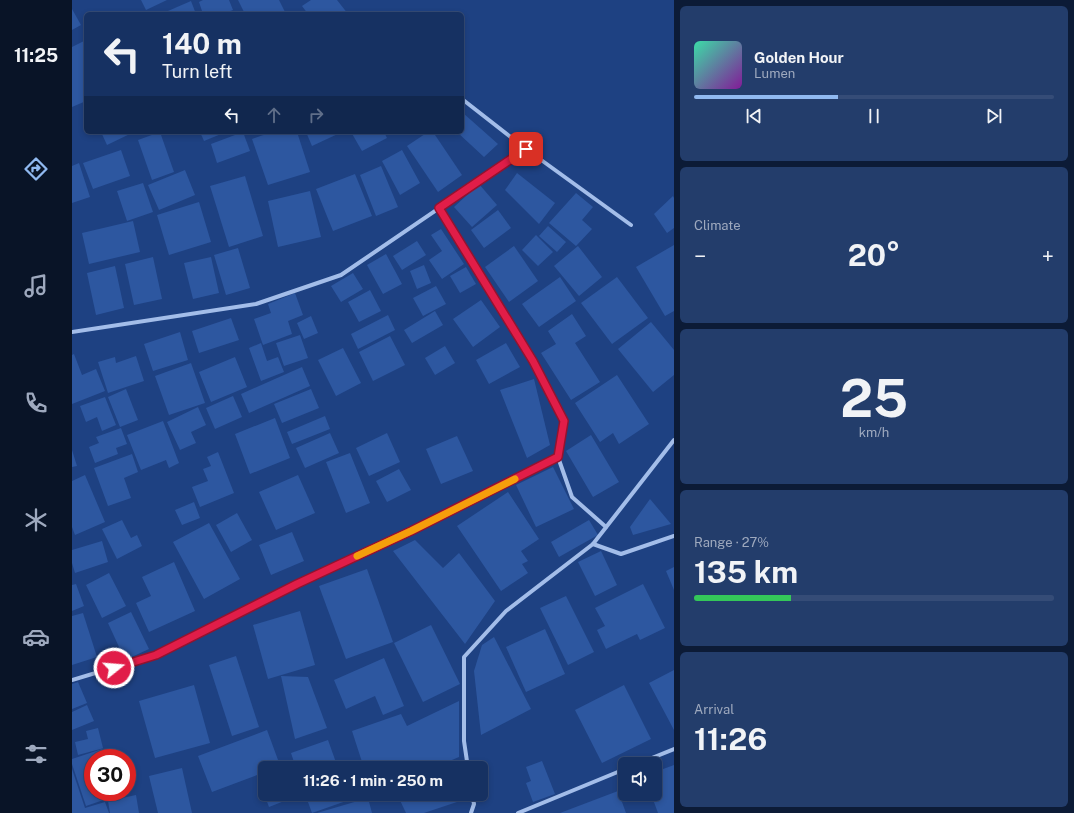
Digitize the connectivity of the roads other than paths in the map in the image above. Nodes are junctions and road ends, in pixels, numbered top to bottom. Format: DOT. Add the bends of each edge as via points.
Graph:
graph roads {
  1 [pos="464,101"];
  2 [pos="526,149"];
  3 [pos="439,208"];
  4 [pos="630,225"];
  5 [pos="72,332"];
  6 [pos="674,440"];
  7 [pos="558,457"];
  8 [pos="606,527"];
  9 [pos="674,536"];
  10 [pos="593,544"];
  11 [pos="72,680"];
  12 [pos="674,748"];
  13 [pos="653,757"];
  14 [pos="467,761"];
  15 [pos="618,772"];
  16 [pos="473,801"];
  17 [pos="471,813"];
  18 [pos="518,813"];
  1 -- 2 [label="street"];
  2 -- 3 [label="street"];
  2 -- 4 [label="street"];
  3 -- 5 [label="street" via="341,275 256,304"];
  3 -- 7 [label="street" via="533,361 564,421"];
  6 -- 8 [label="street"];
  7 -- 8 [label="street" via="572,497"];
  7 -- 11 [label="street" via="156,655"];
  8 -- 10 [label="street"];
  9 -- 10 [label="street" via="621,554"];
  10 -- 14 [label="street" via="506,611 464,657 464,741"];
  12 -- 13 [label="street"];
  15 -- 18 [label="street"];
  16 -- 17 [label="street"];
}
